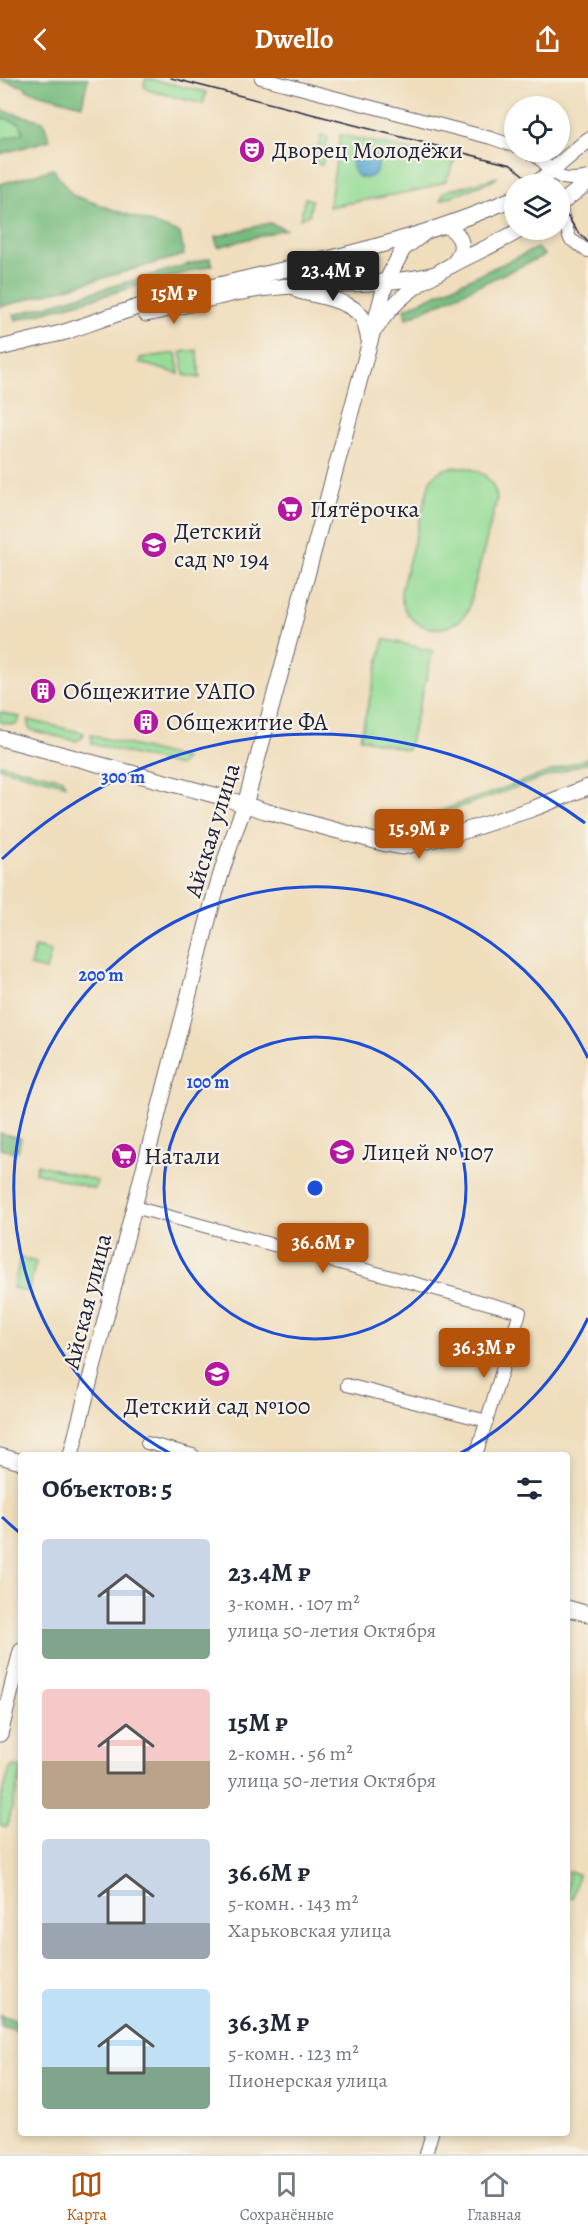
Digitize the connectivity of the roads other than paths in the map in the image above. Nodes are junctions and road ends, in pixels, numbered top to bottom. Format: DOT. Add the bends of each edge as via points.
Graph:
graph roads {
  1 [pos="261,78"];
  2 [pos="588,140"];
  3 [pos="504,143"];
  4 [pos="557,174"];
  5 [pos="588,177"];
  6 [pos="570,180"];
  7 [pos="588,182"];
  8 [pos="570,197"];
  9 [pos="504,202"];
  10 [pos="447,226"];
  11 [pos="424,233"];
  12 [pos="504,238"];
  13 [pos="570,239"];
  14 [pos="588,251"];
  15 [pos="441,271"];
  16 [pos="386,282"];
  17 [pos="280,287"];
  18 [pos="62,333"];
  19 [pos="369,340"];
  20 [pos="0,348"];
  21 [pos="0,738"];
  22 [pos="588,787"];
  23 [pos="245,805"];
  24 [pos="134,1207"];
  25 [pos="347,1384"];
  26 [pos="487,1421"];
  27 [pos="147,1443"];
  28 [pos="72,1452"];
  29 [pos="182,1452"];
  30 [pos="477,1452"];
  31 [pos="0,1456"];
  32 [pos="18,1461"];
  33 [pos="570,1610"];
  34 [pos="588,1614"];
  35 [pos="18,1663"];
  36 [pos="0,1734"];
  37 [pos="431,2136"];
  38 [pos="426,2154"];
  1 -- 3 [label="street"];
  2 -- 4 [label="main road"];
  5 -- 6 [label="street"];
  7 -- 8 [label="main road"];
  9 -- 10 [label="main road"];
  10 -- 11 [label="main road"];
  10 -- 15 [label="main road" via="455,230 462,244 458,258"];
  11 -- 16 [label="main road, Айская улица" via="403,249"];
  11 -- 18 [label="main road" via="176,295"];
  12 -- 15 [label="main road"];
  13 -- 14 [label="street"];
  15 -- 16 [label="main road"];
  15 -- 19 [label="main road" via="405,293"];
  16 -- 17 [label="main road"];
  16 -- 19 [label="main road, Айская улица"];
  17 -- 18 [label="main road"];
  17 -- 19 [label="main road" via="352,308 362,317"];
  18 -- 20 [label="main road"];
  19 -- 23 [label="main road, Айская улица"];
  21 -- 23 [label="main road"];
  22 -- 23 [label="main road" via="455,834 402,847"];
  23 -- 24 [label="main road, Айская улица" via="215,896"];
  24 -- 26 [label="street" via="520,1312"];
  24 -- 28 [label="main road, Айская улица"];
  25 -- 26 [label="street"];
  26 -- 30 [label="street"];
  27 -- 29 [label="street"];
  31 -- 32 [label="main road"];
  33 -- 34 [label="main road"];
  35 -- 36 [label="main road"];
  37 -- 38 [label="street"];
}
